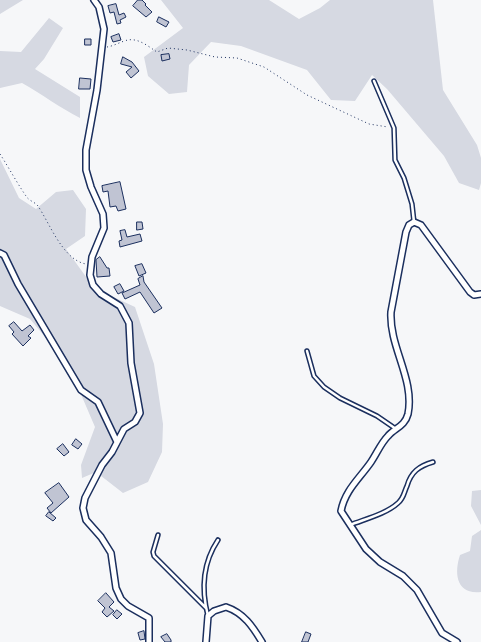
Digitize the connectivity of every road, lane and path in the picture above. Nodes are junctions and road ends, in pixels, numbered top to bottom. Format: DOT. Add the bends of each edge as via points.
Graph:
graph roads {
  1 [pos="94,0"];
  2 [pos="102,48"];
  3 [pos="374,81"];
  4 [pos="394,128"];
  5 [pos="0,154"];
  6 [pos="414,222"];
  7 [pos="0,253"];
  8 [pos="90,265"];
  9 [pos="481,294"];
  10 [pos="307,351"];
  11 [pos="397,429"];
  12 [pos="117,442"];
  13 [pos="433,462"];
  14 [pos="349,525"];
  15 [pos="158,535"];
  16 [pos="218,540"];
  17 [pos="206,608"];
  18 [pos="208,616"];
  19 [pos="148,642"];
  20 [pos="206,642"];
  21 [pos="262,642"];
  22 [pos="456,642"];
  1 -- 2 [label="street" via="99,7 104,29"];
  2 -- 4 [label="path" via="128,40 142,42 158,52 168,48 215,57 237,58 264,67 307,95 369,124"];
  2 -- 8 [label="street" via="86,150 86,170 90,187 102,214 104,228"];
  3 -- 4 [label="lane"];
  4 -- 6 [label="lane" via="395,160 412,204"];
  5 -- 8 [label="path" via="27,198 36,205 61,245 81,263"];
  6 -- 9 [label="street" via="421,225 470,292 474,295"];
  6 -- 11 [label="street" via="409,225 406,232 391,312 390,326 408,385 408,413 403,425"];
  7 -- 12 [label="street" via="81,390 98,402"];
  8 -- 12 [label="street" via="93,285 101,294 120,306 129,323 131,363 140,413 135,422 124,429"];
  10 -- 11 [label="lane" via="314,376 324,387"];
  11 -- 14 [label="street" via="385,439 343,501 341,511"];
  12 -- 19 [label="street" via="85,498 83,508 86,520 111,553 118,594 128,606 149,618"];
  13 -- 14 [label="lane" via="416,469 404,496 398,503"];
  14 -- 22 [label="street" via="366,549 380,562 403,576 417,590 442,632"];
  15 -- 17 [label="lane" via="154,556"];
  16 -- 17 [label="lane" via="207,562 202,583"];
  17 -- 18 [label="lane"];
  18 -- 20 [label="street"];
  18 -- 21 [label="street" via="226,607 236,610 249,621"];
}
